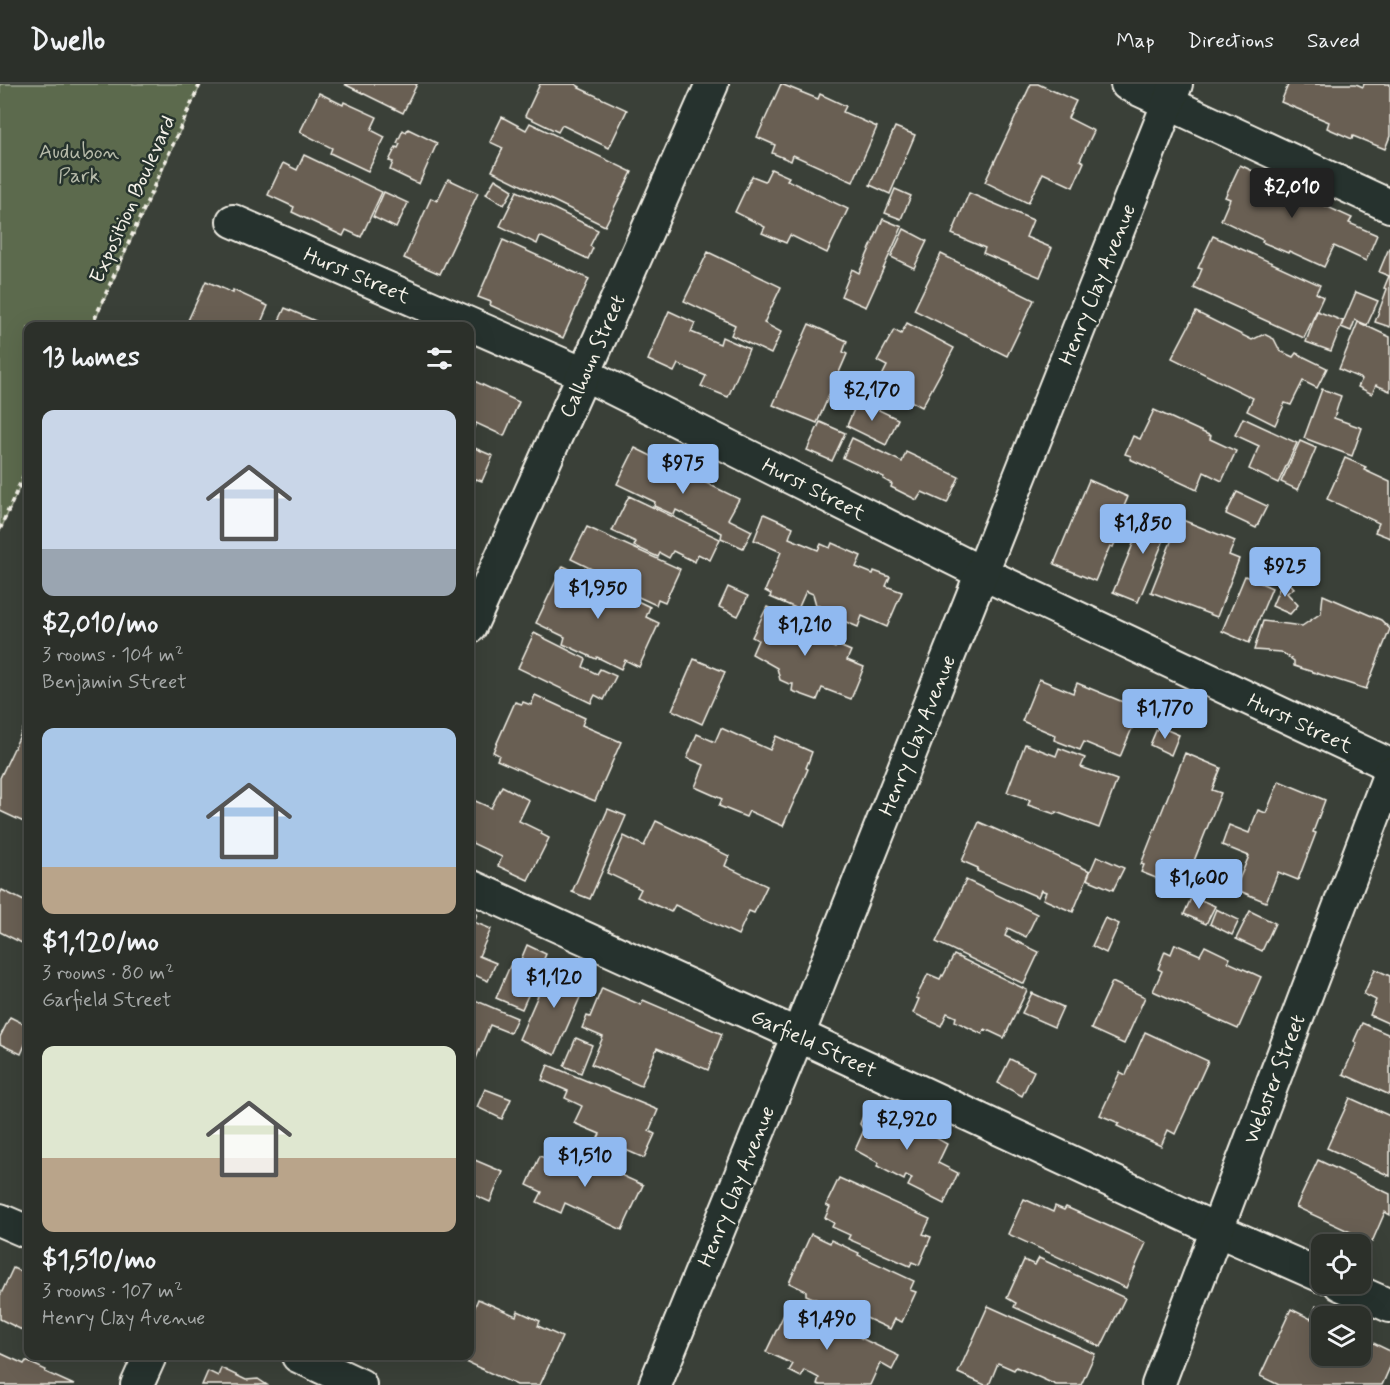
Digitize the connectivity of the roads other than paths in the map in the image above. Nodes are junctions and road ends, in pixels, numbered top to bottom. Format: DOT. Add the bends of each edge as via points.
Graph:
graph roads {
  1 [pos="712,84"];
  2 [pos="1127,84"];
  3 [pos="1172,94"];
  4 [pos="1390,206"];
  5 [pos="233,221"];
  6 [pos="465,322"];
  7 [pos="474,326"];
  8 [pos="585,374"];
  9 [pos="982,573"];
  10 [pos="474,618"];
  11 [pos="1390,765"];
  12 [pos="1390,773"];
  13 [pos="474,888"];
  14 [pos="798,1035"];
  15 [pos="0,1220"];
  16 [pos="1217,1230"];
  17 [pos="24,1231"];
  18 [pos="1311,1271"];
  19 [pos="1363,1294"];
  20 [pos="1390,1306"];
  21 [pos="148,1360"];
  22 [pos="307,1360"];
  23 [pos="137,1385"];
  24 [pos="360,1385"];
  25 [pos="655,1385"];
  26 [pos="1158,1385"];
  1 -- 8 [label="street, Calhoun Street"];
  2 -- 3 [label="street"];
  3 -- 4 [label="street"];
  3 -- 9 [label="street, Henry Clay Avenue"];
  5 -- 6 [label="street, Hurst Street"];
  7 -- 8 [label="street, Hurst Street"];
  8 -- 9 [label="street, Hurst Street"];
  8 -- 10 [label="street, Calhoun Street"];
  9 -- 11 [label="street, Hurst Street"];
  9 -- 14 [label="street, Henry Clay Avenue"];
  12 -- 16 [label="street, Webster Street"];
  13 -- 14 [label="street, Garfield Street"];
  14 -- 16 [label="street, Garfield Street"];
  14 -- 25 [label="street, Henry Clay Avenue"];
  15 -- 17 [label="street"];
  16 -- 18 [label="street, Garfield Street"];
  16 -- 26 [label="street, Webster Street"];
  19 -- 20 [label="street"];
  21 -- 23 [label="street"];
  22 -- 24 [label="street"];
}
